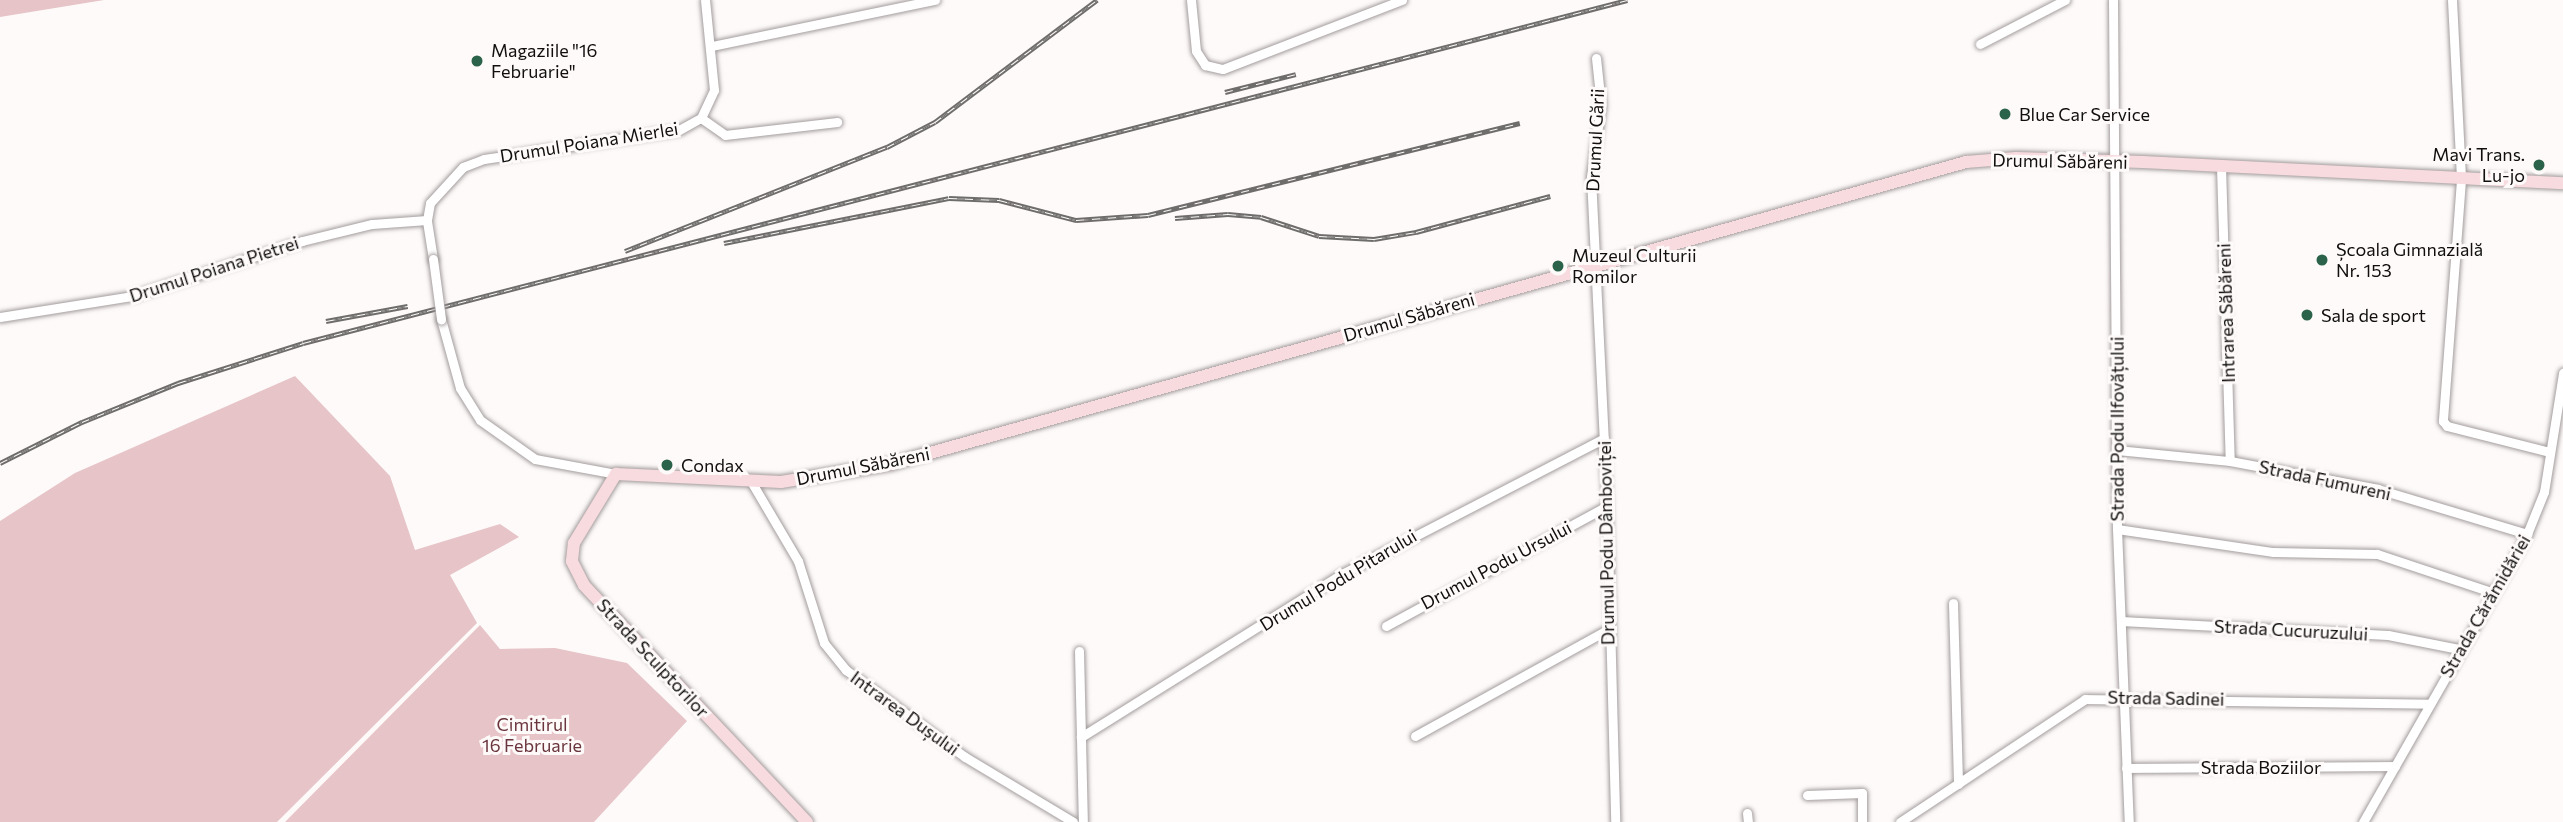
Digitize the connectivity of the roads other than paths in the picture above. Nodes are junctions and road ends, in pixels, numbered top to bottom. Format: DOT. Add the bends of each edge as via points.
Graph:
graph roads {
  1 [pos="705,0"];
  2 [pos="935,0"];
  3 [pos="1191,0"];
  4 [pos="1402,0"];
  5 [pos="2064,0"];
  6 [pos="2113,0"];
  7 [pos="2452,0"];
  8 [pos="1980,44"];
  9 [pos="712,46"];
  10 [pos="1596,58"];
  11 [pos="701,118"];
  12 [pos="836,122"];
  13 [pos="2116,162"];
  14 [pos="2221,166"];
  15 [pos="2461,180"];
  16 [pos="2563,183"];
  17 [pos="427,220"];
  18 [pos="1594,264"];
  19 [pos="0,317"];
  20 [pos="2563,373"];
  21 [pos="1604,438"];
  22 [pos="2117,450"];
  23 [pos="2550,452"];
  24 [pos="2230,461"];
  25 [pos="616,474"];
  26 [pos="752,483"];
  27 [pos="1607,506"];
  28 [pos="2116,529"];
  29 [pos="2527,534"];
  30 [pos="2494,593"];
  31 [pos="1953,603"];
  32 [pos="2121,621"];
  33 [pos="1386,626"];
  34 [pos="1607,630"];
  35 [pos="2459,649"];
  36 [pos="1079,651"];
  37 [pos="2122,696"];
  38 [pos="2428,704"];
  39 [pos="1415,736"];
  40 [pos="1081,737"];
  41 [pos="2395,766"];
  42 [pos="2126,768"];
  43 [pos="1958,784"];
  44 [pos="1807,795"];
  45 [pos="807,822"];
  46 [pos="1073,822"];
  47 [pos="1083,822"];
  48 [pos="1615,822"];
  49 [pos="1862,822"];
  50 [pos="1900,822"];
  51 [pos="2129,822"];
  52 [pos="2362,822"];
  1 -- 9 [label="street, Drumul Poiana Mierlei"];
  2 -- 9 [label="street"];
  3 -- 4 [label="street" via="1196,51 1205,65 1223,69"];
  5 -- 8 [label="street"];
  6 -- 13 [label="street, Strada Podu Ilfovățului"];
  7 -- 15 [label="street"];
  9 -- 11 [label="street, Drumul Poiana Mierlei" via="714,90"];
  10 -- 18 [label="street, Drumul Gării" via="1601,105 1591,177"];
  11 -- 12 [label="street" via="725,135"];
  11 -- 17 [label="street, Drumul Poiana Mierlei" via="679,130 474,162 437,191"];
  13 -- 14 [label="main road, Drumul Săbăreni"];
  13 -- 18 [label="main road, Drumul Săbăreni" via="2016,158 1966,162"];
  13 -- 22 [label="street, Strada Podu Ilfovățului"];
  14 -- 15 [label="main road, Drumul Săbăreni"];
  14 -- 24 [label="street, Intrarea Săbăreni"];
  15 -- 16 [label="main road, Drumul Săbăreni"];
  15 -- 23 [label="street" via="2443,421 2446,426"];
  17 -- 19 [label="street, Drumul Poiana Pietrei" via="372,224 302,241 133,296"];
  17 -- 25 [label="street, Drumul Săbăreni, bridge" via="441,318 460,388 480,420 535,459"];
  18 -- 21 [label="street, Drumul Podu Dâmboviței"];
  18 -- 26 [label="main road, Drumul Săbăreni" via="891,464 833,476"];
  20 -- 23 [label="street, Strada Cărămidăriei"];
  21 -- 27 [label="street, Drumul Podu Dâmboviței"];
  21 -- 40 [label="street, Drumul Podu Pitarului" via="1342,574"];
  22 -- 24 [label="street, Strada Fumureni"];
  22 -- 28 [label="street, Strada Podu Ilfovățului"];
  23 -- 29 [label="street, Strada Cărămidăriei" via="2544,492"];
  24 -- 29 [label="street, Strada Fumureni" via="2378,489"];
  25 -- 26 [label="main road, Drumul Săbăreni"];
  25 -- 45 [label="main road, Strada Sculptorilor" via="574,543 572,561 584,584"];
  26 -- 46 [label="street, Intrarea Dușului" via="798,561 824,643 846,670 965,757"];
  27 -- 33 [label="street, Drumul Podu Ursului"];
  27 -- 34 [label="street, Drumul Podu Dâmboviței"];
  28 -- 30 [label="street" via="2273,552 2377,554"];
  28 -- 32 [label="street, Strada Podu Ilfovățului"];
  29 -- 30 [label="street, Strada Cărămidăriei"];
  30 -- 35 [label="street, Strada Cărămidăriei"];
  31 -- 43 [label="street"];
  32 -- 35 [label="street, Strada Cucuruzului" via="2388,635"];
  32 -- 37 [label="street, Strada Podu Ilfovățului"];
  34 -- 39 [label="street"];
  34 -- 48 [label="street, Drumul Podu Dâmboviței"];
  35 -- 38 [label="street, Strada Cărămidăriei"];
  36 -- 40 [label="street"];
  37 -- 38 [label="street, Strada Sadinei"];
  37 -- 42 [label="street, Strada Podu Ilfovățului"];
  37 -- 43 [label="street, Strada Sadinei" via="2085,699"];
  38 -- 41 [label="street, Strada Cărămidăriei"];
  40 -- 47 [label="street"];
  41 -- 42 [label="street, Strada Boziilor"];
  41 -- 52 [label="street, Strada Cărămidăriei"];
  42 -- 51 [label="street, Strada Podu Ilfovățului"];
  43 -- 50 [label="street, Strada Sadinei"];
  44 -- 49 [label="street" via="1862,793"];
}
